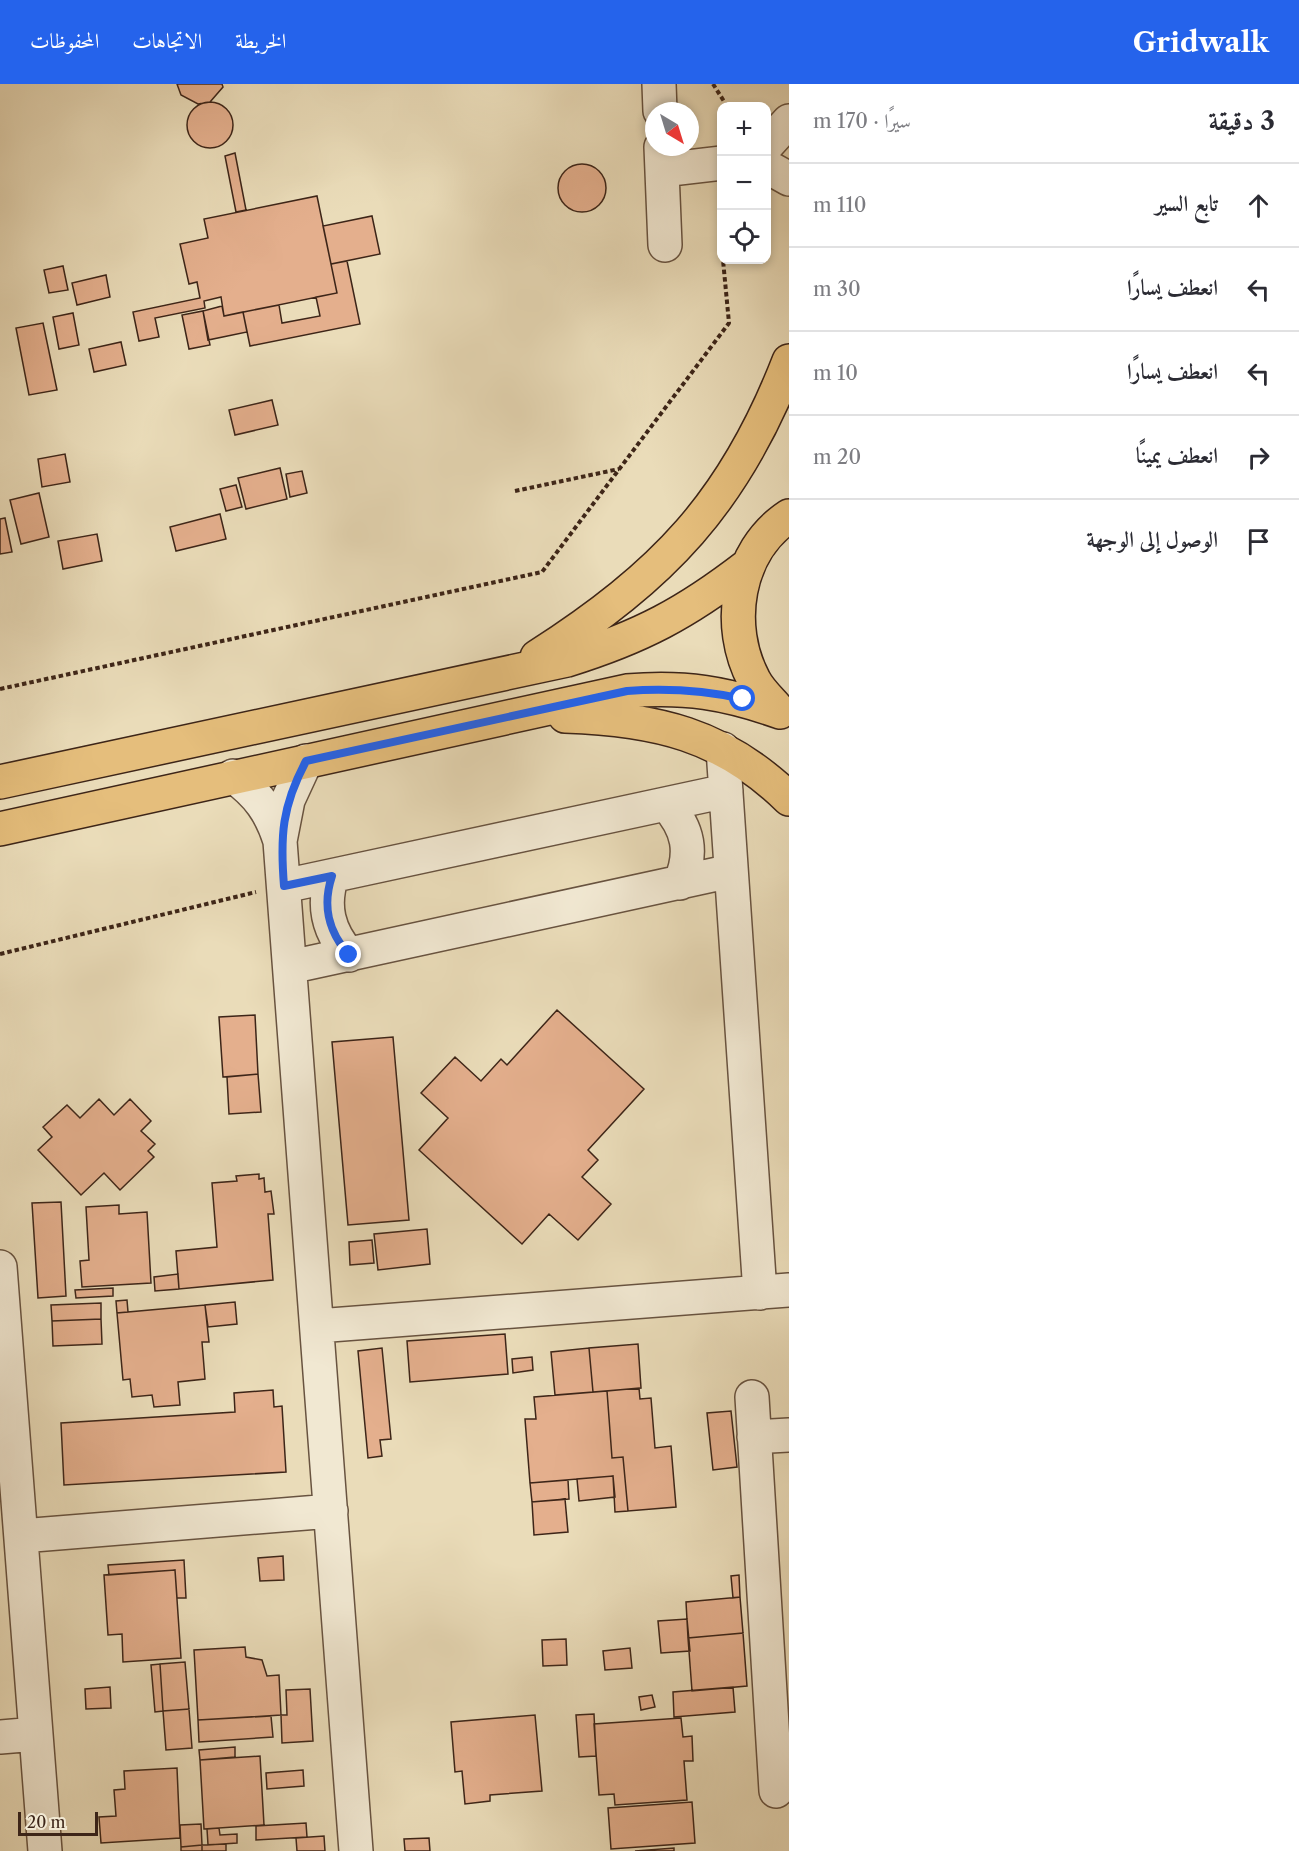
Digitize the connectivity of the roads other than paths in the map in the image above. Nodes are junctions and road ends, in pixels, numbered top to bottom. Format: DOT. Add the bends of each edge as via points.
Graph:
graph roads {
  1 [pos="659,84"];
  2 [pos="660,102"];
  3 [pos="789,121"];
  4 [pos="771,141"];
  5 [pos="661,159"];
  6 [pos="717,163"];
  7 [pos="771,169"];
  8 [pos="789,179"];
  9 [pos="665,245"];
  10 [pos="789,361"];
  11 [pos="785,513"];
  12 [pos="747,566"];
  13 [pos="517,670"];
  14 [pos="525,714"];
  15 [pos="784,715"];
  16 [pos="723,749"];
  17 [pos="306,761"];
  18 [pos="233,776"];
  19 [pos="0,782"];
  20 [pos="726,791"];
  21 [pos="789,799"];
  22 [pos="666,804"];
  23 [pos="0,829"];
  24 [pos="280,841"];
  25 [pos="731,872"];
  26 [pos="332,876"];
  27 [pos="680,883"];
  28 [pos="284,886"];
  29 [pos="349,955"];
  30 [pos="290,967"];
  31 [pos="0,1268"];
  32 [pos="775,1291"];
  33 [pos="317,1326"];
  34 [pos="3,1351"];
  35 [pos="752,1397"];
  36 [pos="789,1435"];
  37 [pos="754,1437"];
  38 [pos="331,1511"];
  39 [pos="21,1536"];
  40 [pos="36,1734"];
  41 [pos="0,1737"];
  42 [pos="781,1744"];
  43 [pos="776,1791"];
  44 [pos="45,1851"];
  45 [pos="357,1851"];
  1 -- 2 [label="street"];
  3 -- 4 [label="street"];
  5 -- 6 [label="street"];
  5 -- 9 [label="street"];
  7 -- 8 [label="street"];
  10 -- 13 [label="main road" via="746,457 713,506 674,551 631,592"];
  11 -- 12 [label="main road"];
  12 -- 13 [label="main road" via="663,624 616,645"];
  12 -- 15 [label="main road" via="737,604 740,644 754,681"];
  13 -- 19 [label="main road"];
  14 -- 15 [label="main road" via="627,691 666,688 705,690"];
  14 -- 16 [label="main road" via="648,722"];
  14 -- 17 [label="main road"];
  16 -- 20 [label="street"];
  16 -- 21 [label="main road" via="747,762"];
  17 -- 18 [label="main road"];
  17 -- 24 [label="street" via="288,800"];
  18 -- 23 [label="main road"];
  18 -- 24 [label="street" via="264,804"];
  20 -- 22 [label="street"];
  20 -- 25 [label="street"];
  22 -- 26 [label="street"];
  22 -- 27 [label="street" via="686,833 687,867"];
  24 -- 28 [label="street"];
  25 -- 27 [label="street"];
  25 -- 32 [label="street"];
  26 -- 28 [label="street"];
  26 -- 29 [label="street" via="326,904 328,918 339,944"];
  27 -- 29 [label="street"];
  28 -- 30 [label="street"];
  29 -- 30 [label="street"];
  30 -- 33 [label="street"];
  31 -- 34 [label="street"];
  32 -- 33 [label="street"];
  33 -- 38 [label="street"];
  34 -- 39 [label="street"];
  35 -- 37 [label="street"];
  36 -- 37 [label="street"];
  37 -- 42 [label="street"];
  38 -- 39 [label="street"];
  38 -- 45 [label="street"];
  39 -- 40 [label="street"];
  40 -- 41 [label="street"];
  40 -- 44 [label="street"];
  42 -- 43 [label="street"];
}
